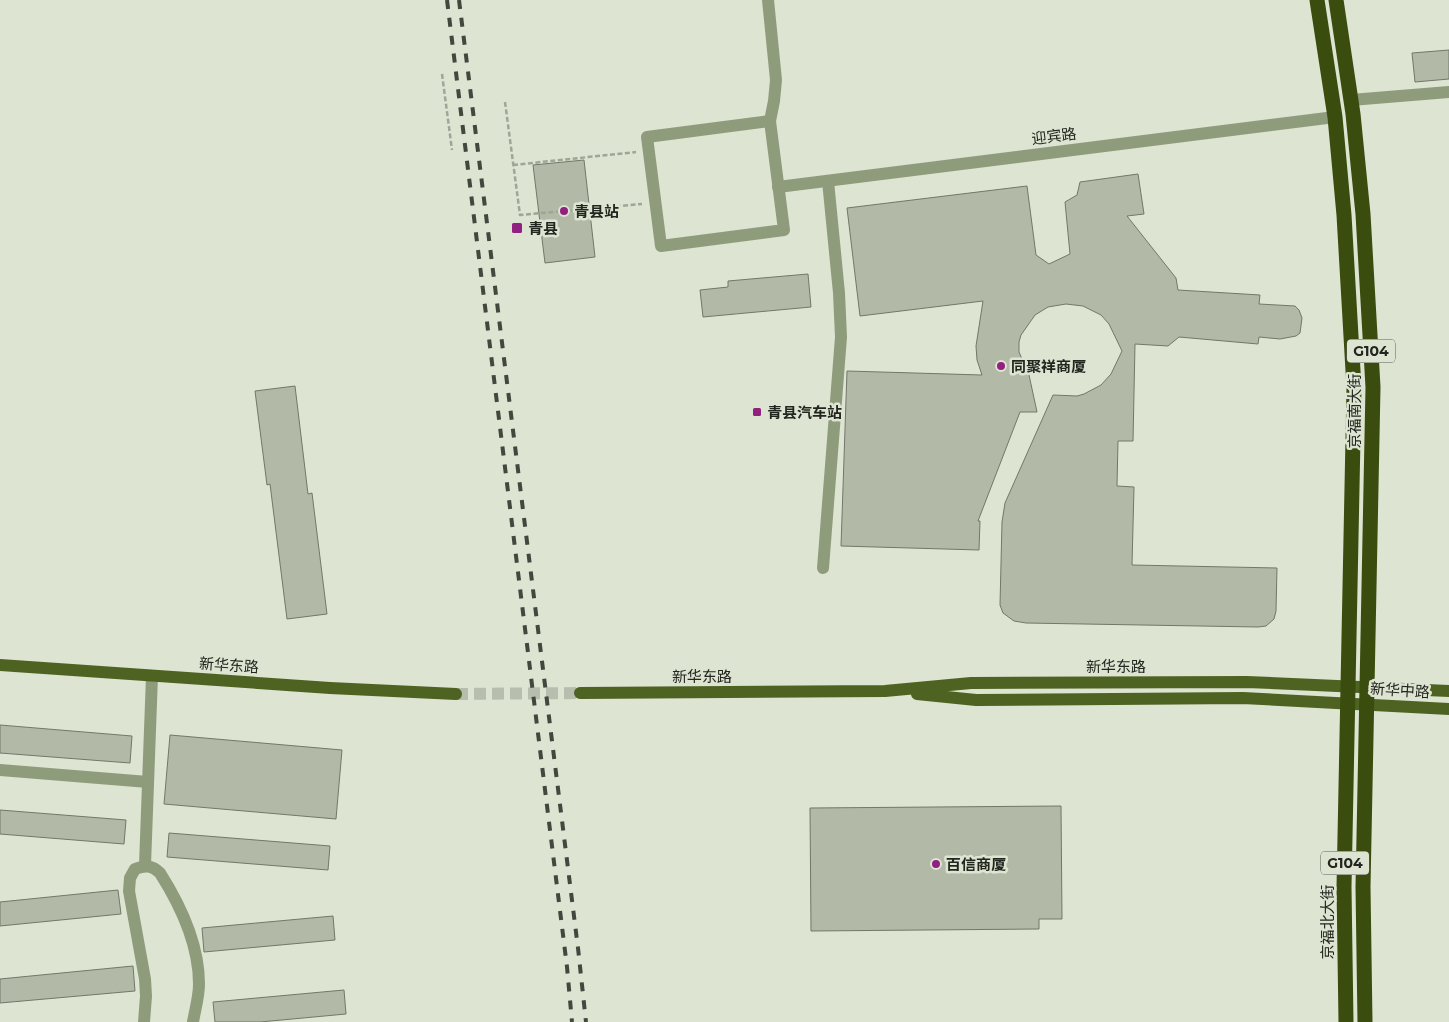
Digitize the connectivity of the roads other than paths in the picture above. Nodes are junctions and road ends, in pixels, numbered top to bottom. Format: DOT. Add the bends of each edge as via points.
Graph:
graph roads {
  1 [pos="768,0"];
  2 [pos="1317,0"];
  3 [pos="1336,0"];
  4 [pos="1449,92"];
  5 [pos="1351,100"];
  6 [pos="1335,117"];
  7 [pos="770,121"];
  8 [pos="828,181"];
  9 [pos="778,188"];
  10 [pos="823,568"];
  11 [pos="0,665"];
  12 [pos="152,676"];
  13 [pos="1348,686"];
  14 [pos="1367,686"];
  15 [pos="1449,691"];
  16 [pos="885,692"];
  17 [pos="580,693"];
  18 [pos="456,694"];
  19 [pos="1348,703"];
  20 [pos="1367,704"];
  21 [pos="1449,709"];
  22 [pos="0,770"];
  23 [pos="148,782"];
  24 [pos="145,865"];
  25 [pos="144,1022"];
  26 [pos="193,1022"];
  27 [pos="1346,1022"];
  28 [pos="1365,1022"];
  1 -- 7 [label="street" via="776,80"];
  2 -- 6 [label="highway, 京福南大街 / G104"];
  3 -- 5 [label="highway, 京福南大街 / G104"];
  4 -- 5 [label="street"];
  5 -- 14 [label="highway, 京福南大街 / G104" via="1363,214 1372,378"];
  6 -- 8 [label="street, 迎宾路"];
  6 -- 13 [label="highway, 京福南大街 / G104" via="1349,272 1354,388"];
  7 -- 9 [label="street"];
  7 -- 9 [label="street" via="647,137 661,246 784,230"];
  8 -- 9 [label="street, 迎宾路"];
  8 -- 10 [label="street" via="841,337"];
  11 -- 12 [label="main road, 新华东路"];
  12 -- 18 [label="main road, 新华东路"];
  12 -- 23 [label="street"];
  13 -- 14 [label="main road, 新华中路"];
  13 -- 16 [label="main road, 新华东路" via="1247,682 971,684"];
  13 -- 19 [label="highway, 京福南大街 / G104"];
  14 -- 15 [label="main road, 新华中路"];
  14 -- 20 [label="highway, 京福南大街 / G104"];
  16 -- 17 [label="main road, 新华东路"];
  16 -- 19 [label="main road, 新华东路" via="976,700 1243,698"];
  19 -- 20 [label="main road, 新华中路"];
  19 -- 27 [label="highway, 京福北大街 / G104" via="1344,887"];
  20 -- 21 [label="main road, 新华中路"];
  20 -- 28 [label="highway, G104" via="1363,888"];
  22 -- 23 [label="street"];
  23 -- 24 [label="street"];
  24 -- 25 [label="street" via="135,869 129,891 145,979"];
  24 -- 26 [label="street" via="160,873 187,922 199,985"];
}
